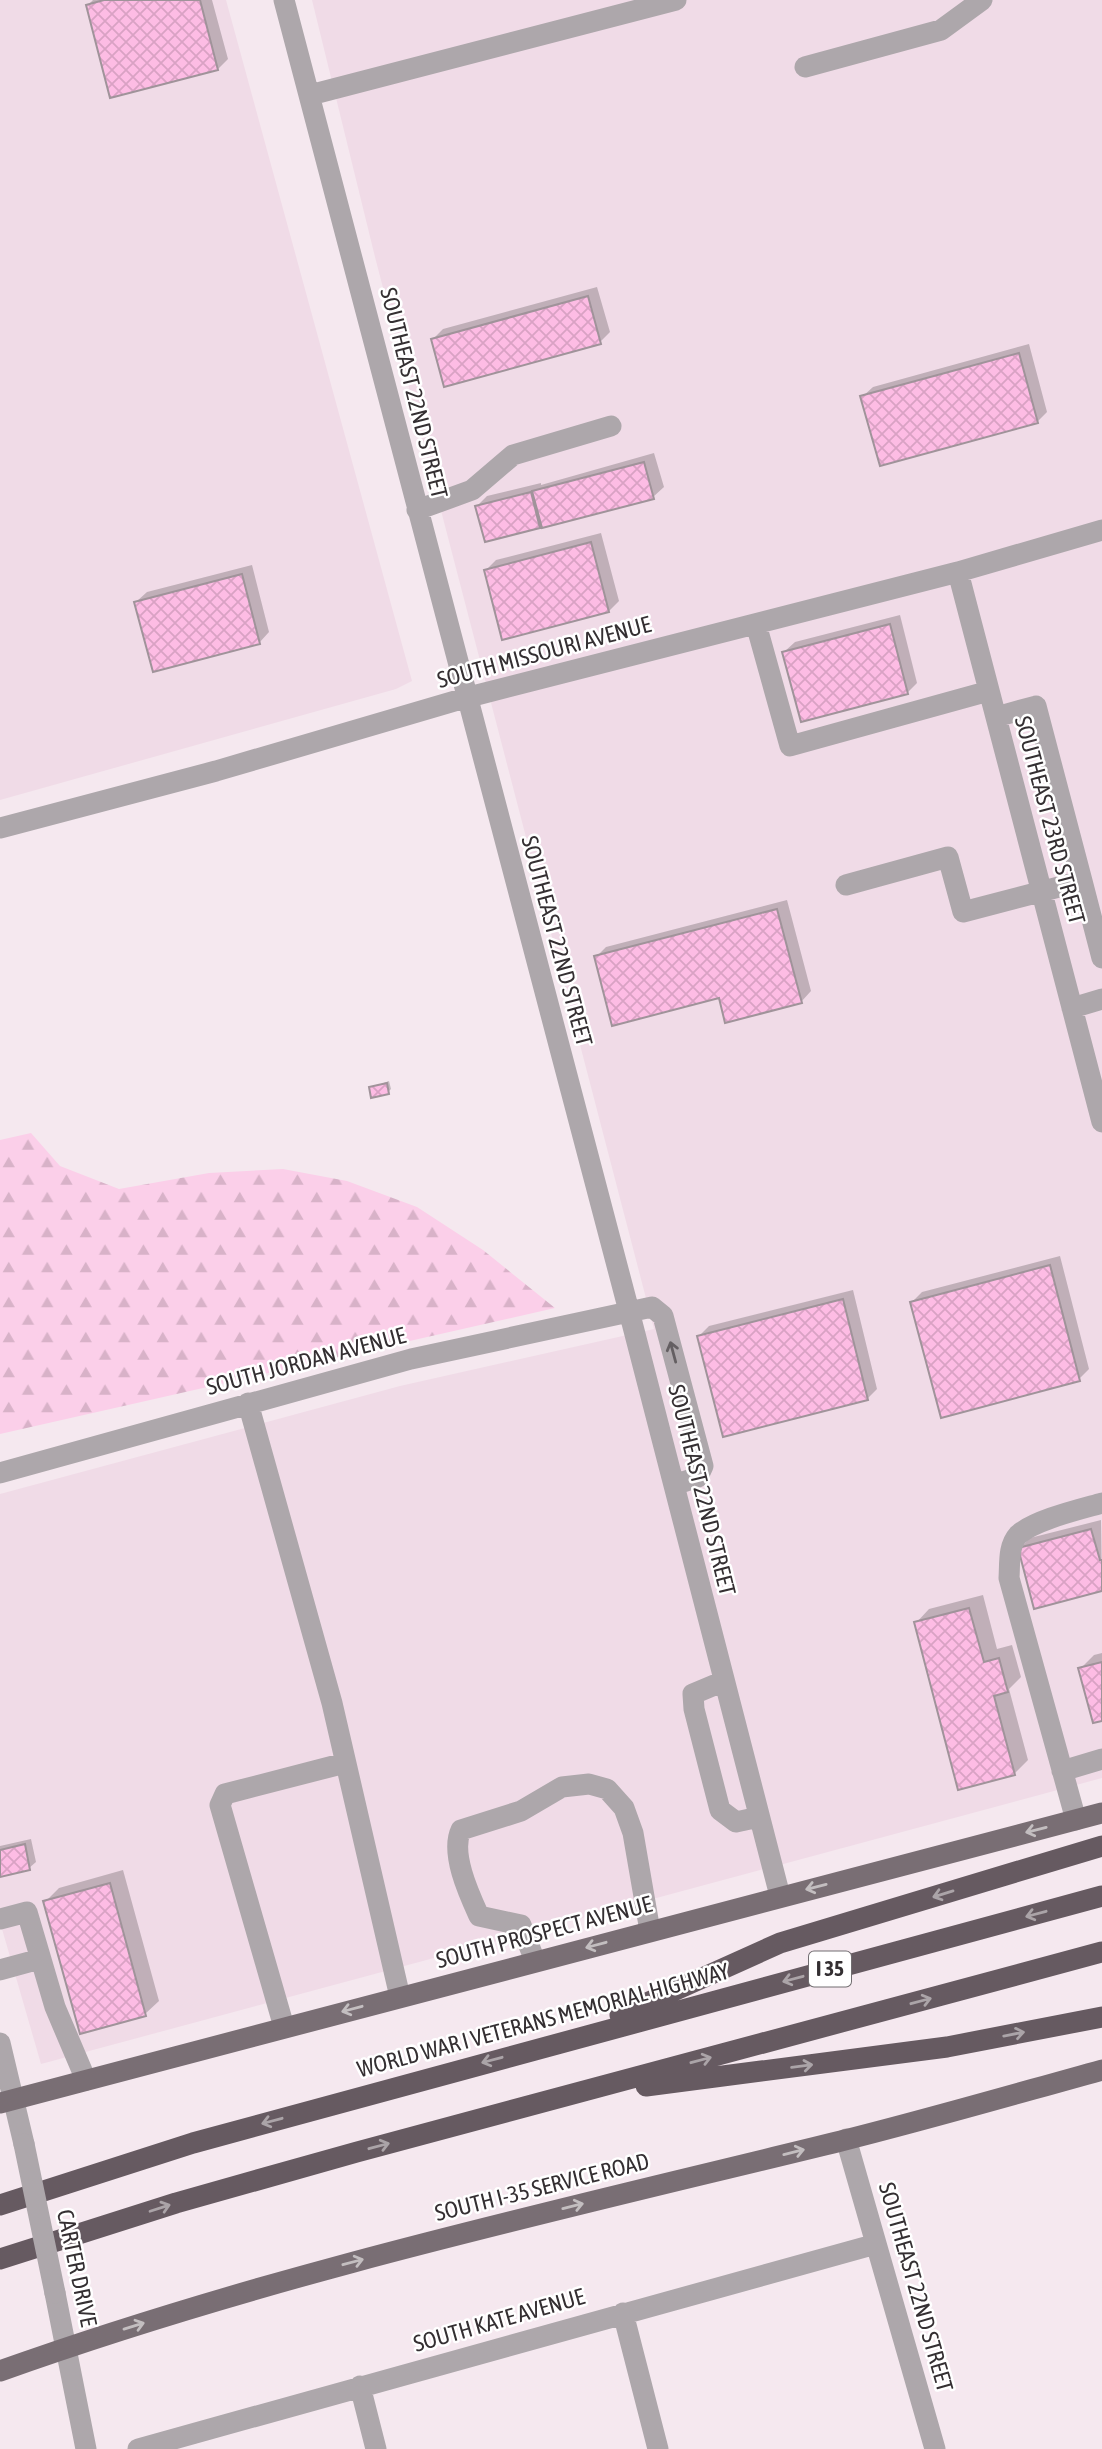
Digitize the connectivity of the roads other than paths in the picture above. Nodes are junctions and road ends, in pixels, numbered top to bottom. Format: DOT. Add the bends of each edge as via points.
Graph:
graph roads {
  1 [pos="284,0"];
  2 [pos="676,0"];
  3 [pos="982,0"];
  4 [pos="805,67"];
  5 [pos="310,96"];
  6 [pos="611,426"];
  7 [pos="416,510"];
  8 [pos="1102,530"];
  9 [pos="958,572"];
  10 [pos="756,624"];
  11 [pos="989,691"];
  12 [pos="465,698"];
  13 [pos="996,717"];
  14 [pos="0,828"];
  15 [pos="1082,881"];
  16 [pos="846,885"];
  17 [pos="1042,892"];
  18 [pos="1102,958"];
  19 [pos="1102,999"];
  20 [pos="1072,1008"];
  21 [pos="1094,1060"];
  22 [pos="1102,1122"];
  23 [pos="629,1311"];
  24 [pos="248,1403"];
  25 [pos="0,1472"];
  26 [pos="674,1485"];
  27 [pos="1102,1503"];
  28 [pos="724,1681"];
  29 [pos="1102,1759"];
  30 [pos="345,1762"];
  31 [pos="1062,1771"];
  32 [pos="1102,1813"];
  33 [pos="759,1817"];
  34 [pos="1076,1820"];
  35 [pos="1102,1846"];
  36 [pos="780,1896"];
  37 [pos="1102,1896"];
  38 [pos="0,1919"];
  39 [pos="650,1931"];
  40 [pos="1102,1951"];
  41 [pos="40,1959"];
  42 [pos="535,1961"];
  43 [pos="0,1970"];
  44 [pos="400,1997"];
  45 [pos="1102,2017"];
  46 [pos="284,2027"];
  47 [pos="557,2042"];
  48 [pos="0,2043"];
  49 [pos="1102,2070"];
  50 [pos="86,2080"];
  51 [pos="564,2097"];
  52 [pos="7,2101"];
  53 [pos="846,2139"];
  54 [pos="0,2205"];
  55 [pos="876,2244"];
  56 [pos="0,2259"];
  57 [pos="623,2313"];
  58 [pos="67,2347"];
  59 [pos="0,2371"];
  60 [pos="360,2386"];
  61 [pos="86,2449"];
  62 [pos="138,2449"];
  63 [pos="376,2449"];
  64 [pos="658,2449"];
  65 [pos="935,2449"];
  1 -- 5 [label="street, SOUTHEAST 22ND STREET"];
  2 -- 5 [label="street"];
  3 -- 4 [label="street" via="941,30"];
  5 -- 7 [label="street, SOUTHEAST 22ND STREET"];
  6 -- 7 [label="street" via="513,455 472,490"];
  7 -- 12 [label="street, SOUTHEAST 22ND STREET"];
  8 -- 9 [label="street, SOUTH MISSOURI AVENUE"];
  9 -- 10 [label="street, SOUTH MISSOURI AVENUE"];
  9 -- 11 [label="street, SOUTHEAST 23RD STREET"];
  10 -- 11 [label="street" via="790,746"];
  10 -- 12 [label="street, SOUTH MISSOURI AVENUE"];
  11 -- 13 [label="street, SOUTHEAST 23RD STREET"];
  12 -- 14 [label="street, SOUTH MISSOURI AVENUE"];
  12 -- 23 [label="street, SOUTHEAST 22ND STREET"];
  13 -- 15 [label="street" via="1036,706"];
  13 -- 17 [label="street, SOUTHEAST 23RD STREET"];
  15 -- 17 [label="street"];
  15 -- 18 [label="street"];
  16 -- 17 [label="street" via="948,858 963,912"];
  17 -- 20 [label="street, SOUTHEAST 23RD STREET"];
  19 -- 20 [label="street"];
  20 -- 21 [label="street, SOUTHEAST 23RD STREET"];
  21 -- 22 [label="street, SOUTHEAST 23RD STREET"];
  23 -- 24 [label="street, SOUTH JORDAN AVENUE" via="411,1359"];
  23 -- 26 [label="street, SOUTHEAST 22ND STREET"];
  26 -- 23 [label="street, SOUTH JORDAN AVENUE, one-way" via="698,1477 703,1466 663,1316 652,1307"];
  24 -- 25 [label="street, SOUTH JORDAN AVENUE"];
  24 -- 30 [label="street"];
  26 -- 28 [label="street, SOUTHEAST 22ND STREET"];
  27 -- 31 [label="street" via="1052,1518 1019,1535 1011,1548 1009,1578"];
  28 -- 33 [label="street, SOUTHEAST 22ND STREET"];
  28 -- 33 [label="street" via="693,1693 694,1709 720,1810 736,1822"];
  29 -- 31 [label="street"];
  30 -- 44 [label="street"];
  30 -- 46 [label="street" via="225,1794 220,1805"];
  31 -- 34 [label="street"];
  32 -- 34 [label="main road, SOUTH PROSPECT AVENUE"];
  33 -- 36 [label="street, SOUTHEAST 22ND STREET"];
  34 -- 36 [label="main road, SOUTH PROSPECT AVENUE, one-way"];
  35 -- 47 [label="highway, one-way" via="780,1943"];
  36 -- 39 [label="main road, SOUTH PROSPECT AVENUE"];
  37 -- 47 [label="highway, WORLD WAR I VETERANS MEMORIAL HIGHWAY / I 35, one-way"];
  38 -- 41 [label="street" via="27,1912"];
  39 -- 42 [label="main road, SOUTH PROSPECT AVENUE, one-way"];
  39 -- 42 [label="street" via="634,1833 624,1808 607,1789 589,1784 562,1787 521,1811 461,1830 458,1837 457,1850 479,1916 521,1925"];
  51 -- 40 [label="highway, I 35, one-way"];
  41 -- 43 [label="street"];
  41 -- 50 [label="street"];
  42 -- 44 [label="main road, SOUTH PROSPECT AVENUE"];
  44 -- 46 [label="main road, SOUTH PROSPECT AVENUE, one-way"];
  51 -- 45 [label="highway, one-way" via="947,2047"];
  46 -- 50 [label="main road, SOUTH PROSPECT AVENUE"];
  47 -- 54 [label="highway, WORLD WAR I VETERANS MEMORIAL HIGHWAY / I 35, one-way" via="193,2143"];
  48 -- 52 [label="street, CARTER DRIVE"];
  49 -- 53 [label="main road, SOUTH I-35 SERVICE ROAD"];
  50 -- 52 [label="main road, SOUTH PROSPECT AVENUE"];
  56 -- 51 [label="highway, I 35, one-way" via="176,2203"];
  52 -- 58 [label="street, CARTER DRIVE, bridge" via="24,2144"];
  53 -- 55 [label="street, SOUTHEAST 22ND STREET"];
  58 -- 53 [label="main road, SOUTH I-35 SERVICE ROAD, one-way" via="370,2258"];
  55 -- 57 [label="street, SOUTH KATE AVENUE"];
  55 -- 65 [label="street, SOUTHEAST 22ND STREET"];
  57 -- 60 [label="street, SOUTH KATE AVENUE"];
  57 -- 64 [label="street"];
  58 -- 59 [label="main road, SOUTH I-35 SERVICE ROAD"];
  58 -- 61 [label="street, CARTER DRIVE"];
  60 -- 62 [label="street, SOUTH KATE AVENUE"];
  60 -- 63 [label="street"];
}
